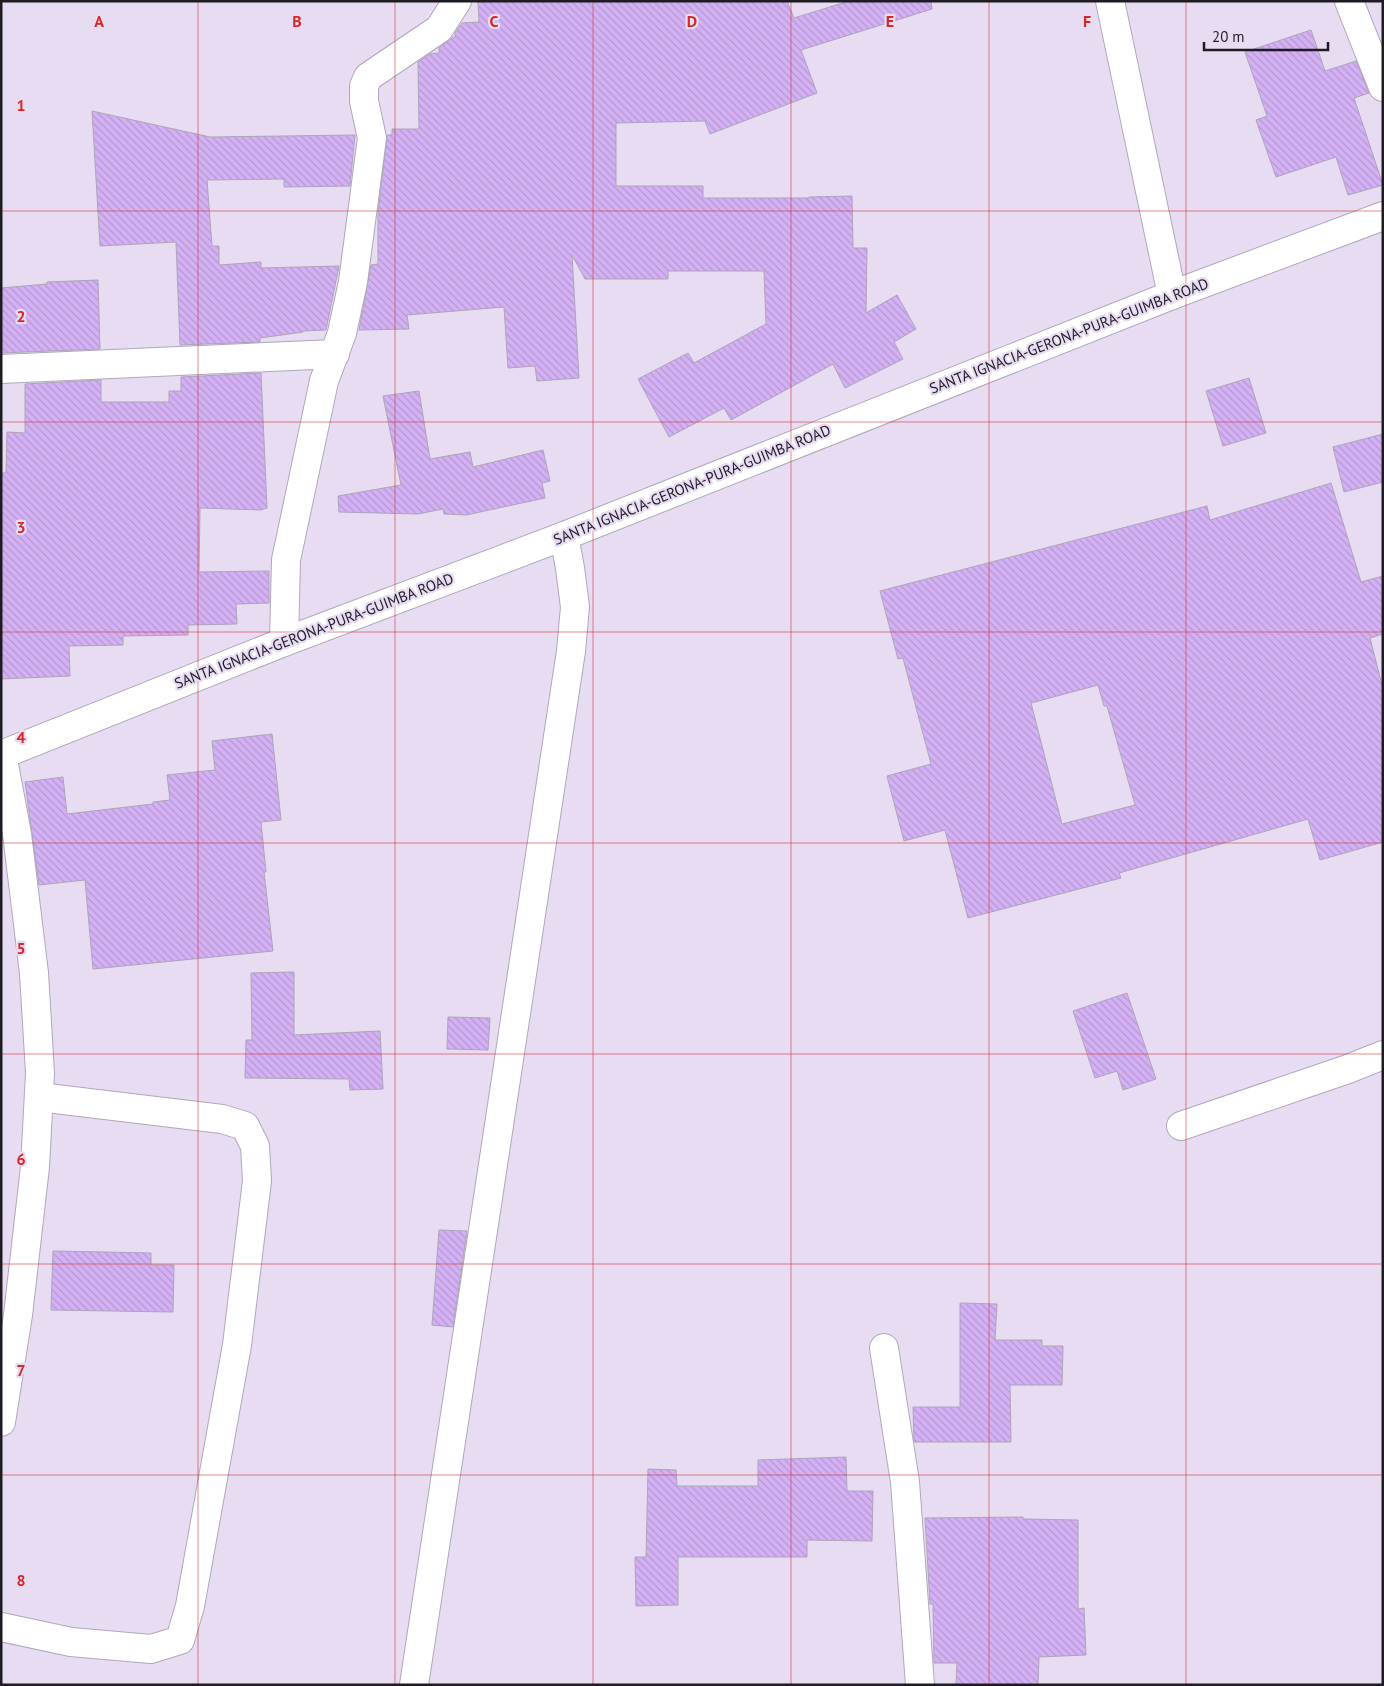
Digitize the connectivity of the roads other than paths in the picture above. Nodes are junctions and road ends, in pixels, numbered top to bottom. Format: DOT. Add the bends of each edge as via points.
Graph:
graph roads {
  1 [pos="457,1"];
  2 [pos="1110,1"];
  3 [pos="1349,1"];
  4 [pos="1383,87"];
  5 [pos="1383,216"];
  6 [pos="1172,295"];
  7 [pos="335,354"];
  8 [pos="1,369"];
  9 [pos="564,536"];
  10 [pos="284,642"];
  11 [pos="2,755"];
  12 [pos="1383,1055"];
  13 [pos="39,1097"];
  14 [pos="1181,1126"];
  15 [pos="884,1348"];
  16 [pos="1,1422"];
  17 [pos="1,1627"];
  18 [pos="414,1685"];
  19 [pos="920,1685"];
  1 -- 7 [label="street" via="439,30 368,77 364,86 372,138 352,282"];
  2 -- 6 [label="street"];
  3 -- 4 [label="street"];
  5 -- 6 [label="street, SANTA IGNACIA-GERONA-PURA-GUIMBA ROAD"];
  6 -- 9 [label="street, SANTA IGNACIA-GERONA-PURA-GUIMBA ROAD"];
  7 -- 8 [label="street"];
  7 -- 10 [label="street" via="324,381 286,560"];
  9 -- 10 [label="street, SANTA IGNACIA-GERONA-PURA-GUIMBA ROAD"];
  9 -- 18 [label="street" via="575,607 571,651"];
  10 -- 11 [label="street, SANTA IGNACIA-GERONA-PURA-GUIMBA ROAD"];
  11 -- 13 [label="street" via="17,834 34,973"];
  12 -- 14 [label="street"];
  13 -- 16 [label="street" via="32,1197"];
  13 -- 17 [label="street" via="222,1119 245,1126 255,1146 256,1181 237,1345 190,1606 180,1640 151,1649 71,1642"];
  15 -- 19 [label="street" via="905,1482"];
}
